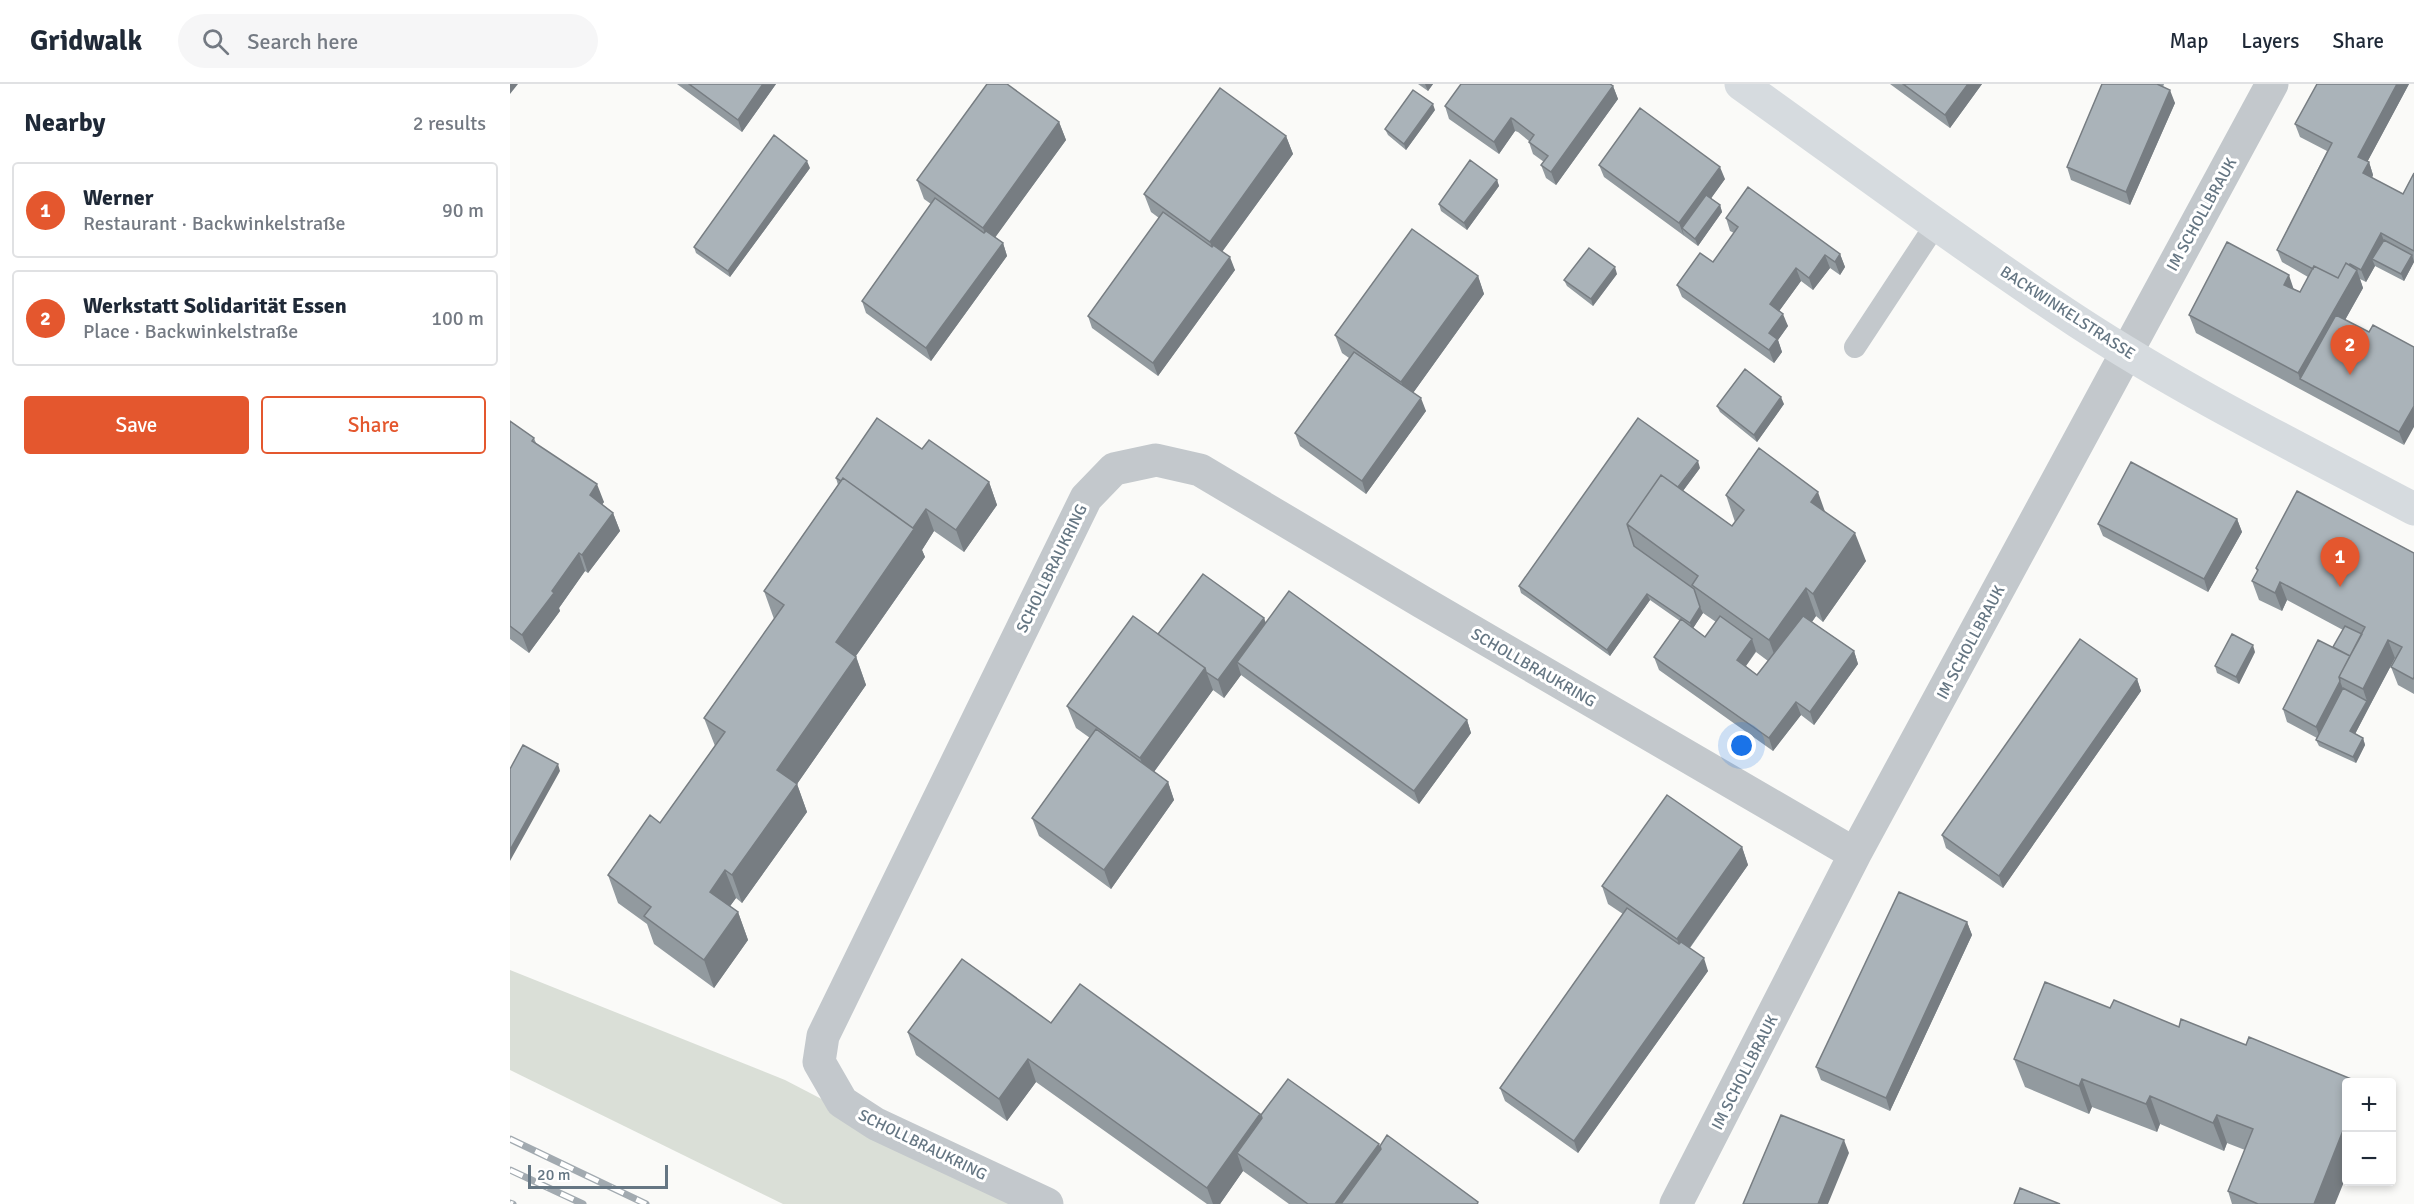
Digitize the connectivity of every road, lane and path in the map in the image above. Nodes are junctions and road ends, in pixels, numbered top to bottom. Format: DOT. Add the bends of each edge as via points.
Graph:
graph roads {
  1 [pos="1741,84"];
  2 [pos="2272,84"];
  3 [pos="1936,224"];
  4 [pos="1855,347"];
  5 [pos="2126,351"];
  6 [pos="2414,509"];
  7 [pos="1855,854"];
  8 [pos="1047,1204"];
  9 [pos="1676,1204"];
  1 -- 3 [label="main road, BACKWINKELSTRASSE"];
  2 -- 5 [label="street, IM SCHOLLBRAUK"];
  3 -- 4 [label="lane"];
  3 -- 5 [label="main road, BACKWINKELSTRASSE"];
  5 -- 6 [label="main road, BACKWINKELSTRASSE" via="2229,412"];
  5 -- 7 [label="street, IM SCHOLLBRAUK"];
  7 -- 8 [label="street, SCHOLLBRAUKRING" via="1200,470 1156,460 1114,470 1086,498 823,1036 819,1062 842,1102 867,1118"];
  7 -- 9 [label="street, IM SCHOLLBRAUK"];
}
